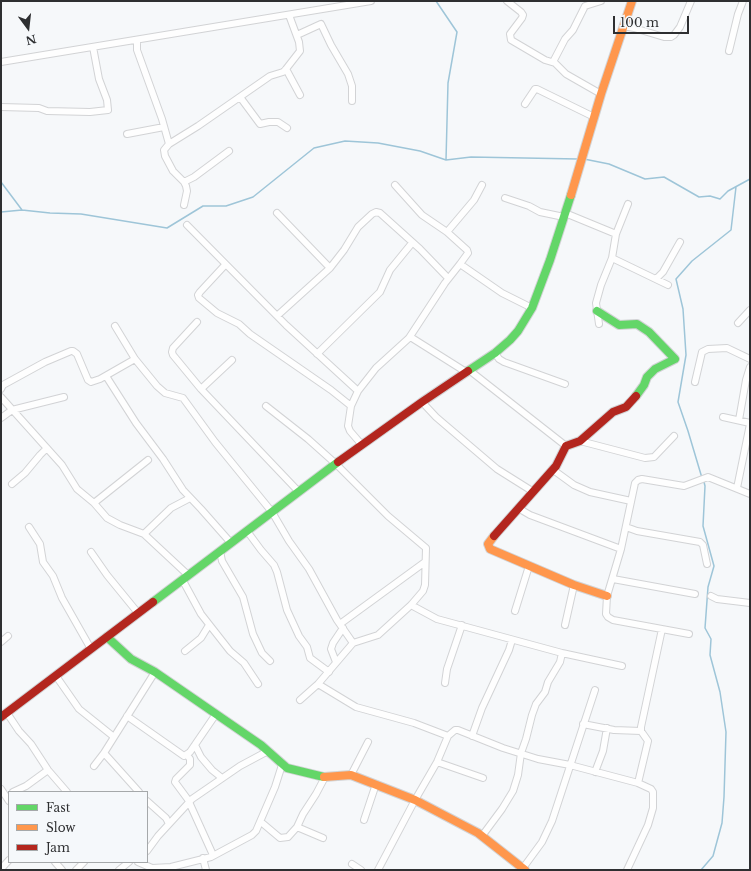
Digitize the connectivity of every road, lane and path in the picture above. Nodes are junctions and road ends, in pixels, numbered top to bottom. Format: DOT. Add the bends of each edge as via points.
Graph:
graph roads {
  1 [pos="371,1"];
  2 [pos="507,1"];
  3 [pos="601,1"];
  4 [pos="632,1"];
  5 [pos="691,1"];
  6 [pos="743,1"];
  7 [pos="289,15"];
  8 [pos="623,26"];
  9 [pos="297,35"];
  10 [pos="136,40"];
  11 [pos="93,47"];
  12 [pos="729,51"];
  13 [pos="1,62"];
  14 [pos="553,62"];
  15 [pos="286,69"];
  16 [pos="601,94"];
  17 [pos="300,95"];
  18 [pos="240,97"];
  19 [pos="352,100"];
  20 [pos="526,104"];
  21 [pos="1,107"];
  22 [pos="594,117"];
  23 [pos="164,128"];
  24 [pos="287,128"];
  25 [pos="127,134"];
  26 [pos="169,144"];
  27 [pos="229,151"];
  28 [pos="184,182"];
  29 [pos="395,185"];
  30 [pos="482,185"];
  31 [pos="505,198"];
  32 [pos="628,204"];
  33 [pos="184,205"];
  34 [pos="277,213"];
  35 [pos="565,215"];
  36 [pos="187,225"];
  37 [pos="447,232"];
  38 [pos="616,234"];
  39 [pos="680,242"];
  40 [pos="412,243"];
  41 [pos="612,258"];
  42 [pos="460,264"];
  43 [pos="225,265"];
  44 [pos="330,268"];
  45 [pos="448,278"];
  46 [pos="656,279"];
  47 [pos="668,285"];
  48 [pos="532,308"];
  49 [pos="750,310"];
  50 [pos="596,311"];
  51 [pos="278,316"];
  52 [pos="197,322"];
  53 [pos="738,323"];
  54 [pos="599,324"];
  55 [pos="115,326"];
  56 [pos="409,338"];
  57 [pos="495,353"];
  58 [pos="317,354"];
  59 [pos="135,359"];
  60 [pos="750,359"];
  61 [pos="232,360"];
  62 [pos="750,367"];
  63 [pos="468,371"];
  64 [pos="106,376"];
  65 [pos="695,382"];
  66 [pos="565,384"];
  67 [pos="1,389"];
  68 [pos="201,389"];
  69 [pos="358,391"];
  70 [pos="1,397"];
  71 [pos="64,397"];
  72 [pos="422,402"];
  73 [pos="266,406"];
  74 [pos="351,406"];
  75 [pos="12,410"];
  76 [pos="723,417"];
  77 [pos="1,418"];
  78 [pos="739,420"];
  79 [pos="750,423"];
  80 [pos="674,436"];
  81 [pos="580,441"];
  82 [pos="362,446"];
  83 [pos="566,446"];
  84 [pos="47,448"];
  85 [pos="148,460"];
  86 [pos="336,464"];
  87 [pos="552,469"];
  88 [pos="12,484"];
  89 [pos="737,488"];
  90 [pos="532,491"];
  91 [pos="299,492"];
  92 [pos="750,494"];
  93 [pos="190,498"];
  94 [pos="631,501"];
  95 [pos="94,503"];
  96 [pos="518,508"];
  97 [pos="272,512"];
  98 [pos="29,527"];
  99 [pos="626,528"];
  100 [pos="247,531"];
  101 [pos="144,534"];
  102 [pos="231,542"];
  103 [pos="621,549"];
  104 [pos="220,551"];
  105 [pos="91,552"];
  106 [pos="425,562"];
  107 [pos="707,564"];
  108 [pos="529,566"];
  109 [pos="185,577"];
  110 [pos="613,579"];
  111 [pos="574,585"];
  112 [pos="695,594"];
  113 [pos="607,596"];
  114 [pos="710,596"];
  115 [pos="750,603"];
  116 [pos="411,605"];
  117 [pos="515,611"];
  118 [pos="138,613"];
  119 [pos="209,625"];
  120 [pos="462,625"];
  121 [pos="565,625"];
  122 [pos="341,626"];
  123 [pos="662,629"];
  124 [pos="689,634"];
  125 [pos="8,636"];
  126 [pos="107,637"];
  127 [pos="512,640"];
  128 [pos="1,642"];
  129 [pos="353,643"];
  130 [pos="91,649"];
  131 [pos="185,651"];
  132 [pos="562,653"];
  133 [pos="270,661"];
  134 [pos="336,662"];
  135 [pos="622,666"];
  136 [pos="155,672"];
  137 [pos="329,672"];
  138 [pos="56,676"];
  139 [pos="445,683"];
  140 [pos="258,684"];
  141 [pos="318,684"];
  142 [pos="595,690"];
  143 [pos="300,700"];
  144 [pos="216,714"];
  145 [pos="4,715"];
  146 [pos="127,716"];
  147 [pos="583,724"];
  148 [pos="607,728"];
  149 [pos="641,732"];
  150 [pos="448,736"];
  151 [pos="472,736"];
  152 [pos="114,737"];
  153 [pos="368,742"];
  154 [pos="195,745"];
  155 [pos="268,751"];
  156 [pos="104,753"];
  157 [pos="188,753"];
  158 [pos="521,754"];
  159 [pos="201,757"];
  160 [pos="437,762"];
  161 [pos="282,765"];
  162 [pos="570,765"];
  163 [pos="94,766"];
  164 [pos="48,770"];
  165 [pos="595,772"];
  166 [pos="351,776"];
  167 [pos="325,777"];
  168 [pos="222,778"];
  169 [pos="482,778"];
  170 [pos="376,784"];
  171 [pos="638,784"];
  172 [pos="1,789"];
  173 [pos="15,791"];
  174 [pos="66,791"];
  175 [pos="139,791"];
  176 [pos="5,795"];
  177 [pos="415,800"];
  178 [pos="148,802"];
  179 [pos="189,802"];
  180 [pos="364,820"];
  181 [pos="260,822"];
  182 [pos="169,824"];
  183 [pos="298,826"];
  184 [pos="482,836"];
  185 [pos="323,838"];
  186 [pos="148,850"];
  187 [pos="213,855"];
  188 [pos="203,858"];
  189 [pos="8,861"];
  190 [pos="128,863"];
  191 [pos="141,863"];
  192 [pos="352,864"];
  193 [pos="1,869"];
  194 [pos="380,869"];
  195 [pos="524,869"];
  196 [pos="119,870"];
  197 [pos="206,870"];
  198 [pos="361,870"];
  199 [pos="627,870"];
  1 -- 7 [label="street"];
  2 -- 14 [label="street" via="522,15 510,34 511,40"];
  3 -- 14 [label="street" via="585,6"];
  4 -- 8 [label="street"];
  5 -- 8 [label="street" via="680,27 672,37 664,38"];
  6 -- 12 [label="street"];
  7 -- 9 [label="street"];
  7 -- 10 [label="street"];
  8 -- 16 [label="street"];
  9 -- 15 [label="street" via="300,51"];
  9 -- 19 [label="street" via="321,24 348,74 352,86"];
  10 -- 11 [label="street"];
  10 -- 23 [label="street" via="137,50"];
  11 -- 13 [label="street"];
  11 -- 21 [label="street" via="108,110 47,111 39,108"];
  14 -- 16 [label="street" via="566,74"];
  15 -- 17 [label="street"];
  15 -- 18 [label="street" via="270,76"];
  16 -- 22 [label="street"];
  18 -- 24 [label="street" via="260,124 278,122"];
  18 -- 26 [label="street"];
  20 -- 22 [label="street" via="537,89"];
  22 -- 35 [label="street"];
  23 -- 25 [label="street"];
  23 -- 26 [label="street"];
  26 -- 28 [label="street" via="164,150 165,156 173,171"];
  27 -- 28 [label="street"];
  28 -- 33 [label="street" via="187,191"];
  29 -- 37 [label="street" via="422,215"];
  30 -- 37 [label="street" via="474,200"];
  31 -- 35 [label="street" via="540,212"];
  32 -- 38 [label="street"];
  34 -- 44 [label="street"];
  35 -- 38 [label="street"];
  35 -- 48 [label="street"];
  36 -- 43 [label="street"];
  37 -- 42 [label="street" via="467,250 467,255"];
  38 -- 41 [label="street"];
  39 -- 46 [label="street" via="663,272"];
  40 -- 44 [label="street" via="376,212 358,227"];
  40 -- 45 [label="street"];
  40 -- 58 [label="street" via="390,270 380,292"];
  41 -- 46 [label="street"];
  41 -- 50 [label="street" via="601,285"];
  42 -- 45 [label="street"];
  42 -- 48 [label="street" via="502,293"];
  43 -- 51 [label="street"];
  43 -- 74 [label="street" via="200,292 199,298"];
  44 -- 51 [label="street"];
  45 -- 56 [label="street"];
  46 -- 47 [label="street"];
  48 -- 57 [label="street" via="518,331"];
  49 -- 53 [label="street"];
  50 -- 54 [label="street"];
  50 -- 81 [label="street" via="619,325 637,324 649,332 675,360 655,369 626,408 613,412"];
  51 -- 58 [label="street"];
  52 -- 68 [label="street" via="172,352"];
  55 -- 59 [label="street"];
  56 -- 63 [label="street"];
  56 -- 69 [label="street" via="376,368"];
  57 -- 63 [label="street"];
  57 -- 66 [label="street" via="504,362"];
  58 -- 69 [label="street"];
  59 -- 64 [label="street"];
  59 -- 97 [label="street" via="161,390 183,398"];
  60 -- 65 [label="street" via="727,348 708,348 702,352"];
  61 -- 68 [label="street"];
  62 -- 78 [label="street"];
  63 -- 72 [label="street"];
  63 -- 83 [label="street"];
  64 -- 67 [label="street" via="94,382 89,381 77,354 71,351 45,362"];
  64 -- 93 [label="street"];
  68 -- 91 [label="street"];
  69 -- 74 [label="street"];
  70 -- 75 [label="street"];
  71 -- 75 [label="street"];
  72 -- 82 [label="street"];
  72 -- 90 [label="street" via="497,469"];
  73 -- 86 [label="street"];
  74 -- 82 [label="street" via="348,426"];
  75 -- 77 [label="street"];
  75 -- 84 [label="street"];
  76 -- 78 [label="street"];
  78 -- 79 [label="street"];
  79 -- 89 [label="street"];
  80 -- 81 [label="street" via="654,456 645,458"];
  81 -- 83 [label="street"];
  82 -- 86 [label="street"];
  83 -- 87 [label="street"];
  84 -- 88 [label="street" via="25,474"];
  84 -- 95 [label="street" via="62,465 77,489"];
  85 -- 95 [label="street"];
  86 -- 91 [label="street"];
  86 -- 106 [label="street" via="388,516 426,548"];
  87 -- 90 [label="street"];
  87 -- 94 [label="street" via="574,485 590,492"];
  89 -- 92 [label="street"];
  89 -- 94 [label="street" via="708,477 684,486 642,479 635,483"];
  90 -- 96 [label="street"];
  91 -- 97 [label="street"];
  93 -- 101 [label="street" via="171,508"];
  93 -- 102 [label="street"];
  94 -- 99 [label="street"];
  95 -- 101 [label="street" via="107,518"];
  96 -- 103 [label="street" via="530,515"];
  96 -- 108 [label="street" via="488,544 490,549"];
  97 -- 100 [label="street"];
  97 -- 122 [label="street"];
  98 -- 130 [label="street" via="39,542 43,562"];
  99 -- 103 [label="street"];
  99 -- 107 [label="street" via="700,542"];
  100 -- 102 [label="street"];
  100 -- 137 [label="street" via="274,565 287,610 308,649 310,658"];
  101 -- 109 [label="street"];
  102 -- 104 [label="street"];
  103 -- 110 [label="street"];
  104 -- 109 [label="street"];
  104 -- 133 [label="street" via="222,560 243,597 253,634 262,653"];
  105 -- 118 [label="street"];
  106 -- 116 [label="street" via="425,585"];
  106 -- 122 [label="street"];
  108 -- 111 [label="street"];
  108 -- 117 [label="street"];
  109 -- 118 [label="street"];
  109 -- 119 [label="street" via="196,606"];
  110 -- 112 [label="street"];
  110 -- 113 [label="street"];
  111 -- 113 [label="street"];
  111 -- 121 [label="street"];
  113 -- 123 [label="street" via="608,617"];
  114 -- 115 [label="street"];
  116 -- 120 [label="street" via="432,617"];
  116 -- 129 [label="street" via="378,635"];
  118 -- 126 [label="street"];
  119 -- 131 [label="street" via="201,638"];
  119 -- 140 [label="street" via="230,651 244,663"];
  120 -- 127 [label="street"];
  120 -- 139 [label="street" via="447,669"];
  122 -- 129 [label="street"];
  122 -- 134 [label="street" via="331,649"];
  123 -- 124 [label="street"];
  123 -- 149 [label="street"];
  125 -- 128 [label="street"];
  126 -- 130 [label="street"];
  126 -- 136 [label="street" via="124,654"];
  127 -- 132 [label="street"];
  127 -- 151 [label="street"];
  129 -- 134 [label="street"];
  130 -- 138 [label="street"];
  132 -- 135 [label="street"];
  132 -- 158 [label="street" via="560,662 536,704"];
  134 -- 137 [label="street"];
  136 -- 144 [label="street"];
  136 -- 146 [label="street"];
  137 -- 141 [label="street"];
  138 -- 145 [label="street"];
  138 -- 152 [label="street" via="79,709"];
  141 -- 143 [label="street"];
  141 -- 150 [label="street" via="356,708 414,723"];
  142 -- 147 [label="street"];
  144 -- 154 [label="street"];
  144 -- 155 [label="street"];
  145 -- 164 [label="street" via="31,744"];
  146 -- 152 [label="street"];
  146 -- 157 [label="street" via="184,756"];
  147 -- 148 [label="street"];
  147 -- 162 [label="street"];
  148 -- 149 [label="street"];
  148 -- 165 [label="street" via="603,751"];
  149 -- 171 [label="street" via="648,741"];
  150 -- 151 [label="street" via="458,730"];
  150 -- 160 [label="street"];
  151 -- 158 [label="street"];
  152 -- 156 [label="street"];
  153 -- 166 [label="street"];
  154 -- 157 [label="street"];
  154 -- 159 [label="street"];
  155 -- 161 [label="street"];
  155 -- 168 [label="street"];
  156 -- 163 [label="street"];
  156 -- 175 [label="street"];
  157 -- 159 [label="street"];
  157 -- 179 [label="street" via="190,765 175,782"];
  158 -- 162 [label="street"];
  158 -- 184 [label="street" via="518,775 512,791"];
  159 -- 168 [label="street"];
  160 -- 169 [label="street"];
  160 -- 177 [label="street"];
  161 -- 167 [label="street"];
  161 -- 181 [label="street"];
  162 -- 165 [label="street"];
  162 -- 195 [label="street" via="552,821"];
  164 -- 173 [label="street"];
  164 -- 174 [label="street"];
  165 -- 171 [label="street"];
  166 -- 167 [label="street"];
  166 -- 170 [label="street"];
  167 -- 183 [label="street"];
  168 -- 179 [label="street"];
  170 -- 177 [label="street"];
  170 -- 180 [label="street"];
  171 -- 199 [label="street" via="651,789 654,800 648,825"];
  172 -- 176 [label="street"];
  177 -- 184 [label="street"];
  177 -- 194 [label="street"];
  178 -- 182 [label="street"];
  179 -- 182 [label="street"];
  179 -- 187 [label="street"];
  181 -- 183 [label="street" via="280,838 288,837"];
  181 -- 187 [label="street" via="252,835"];
  182 -- 186 [label="street"];
  183 -- 185 [label="street"];
  184 -- 195 [label="street"];
  187 -- 188 [label="street"];
  188 -- 191 [label="street" via="167,868 152,868"];
  188 -- 197 [label="street"];
  189 -- 193 [label="street"];
  190 -- 196 [label="street"];
  192 -- 198 [label="street"];
}
